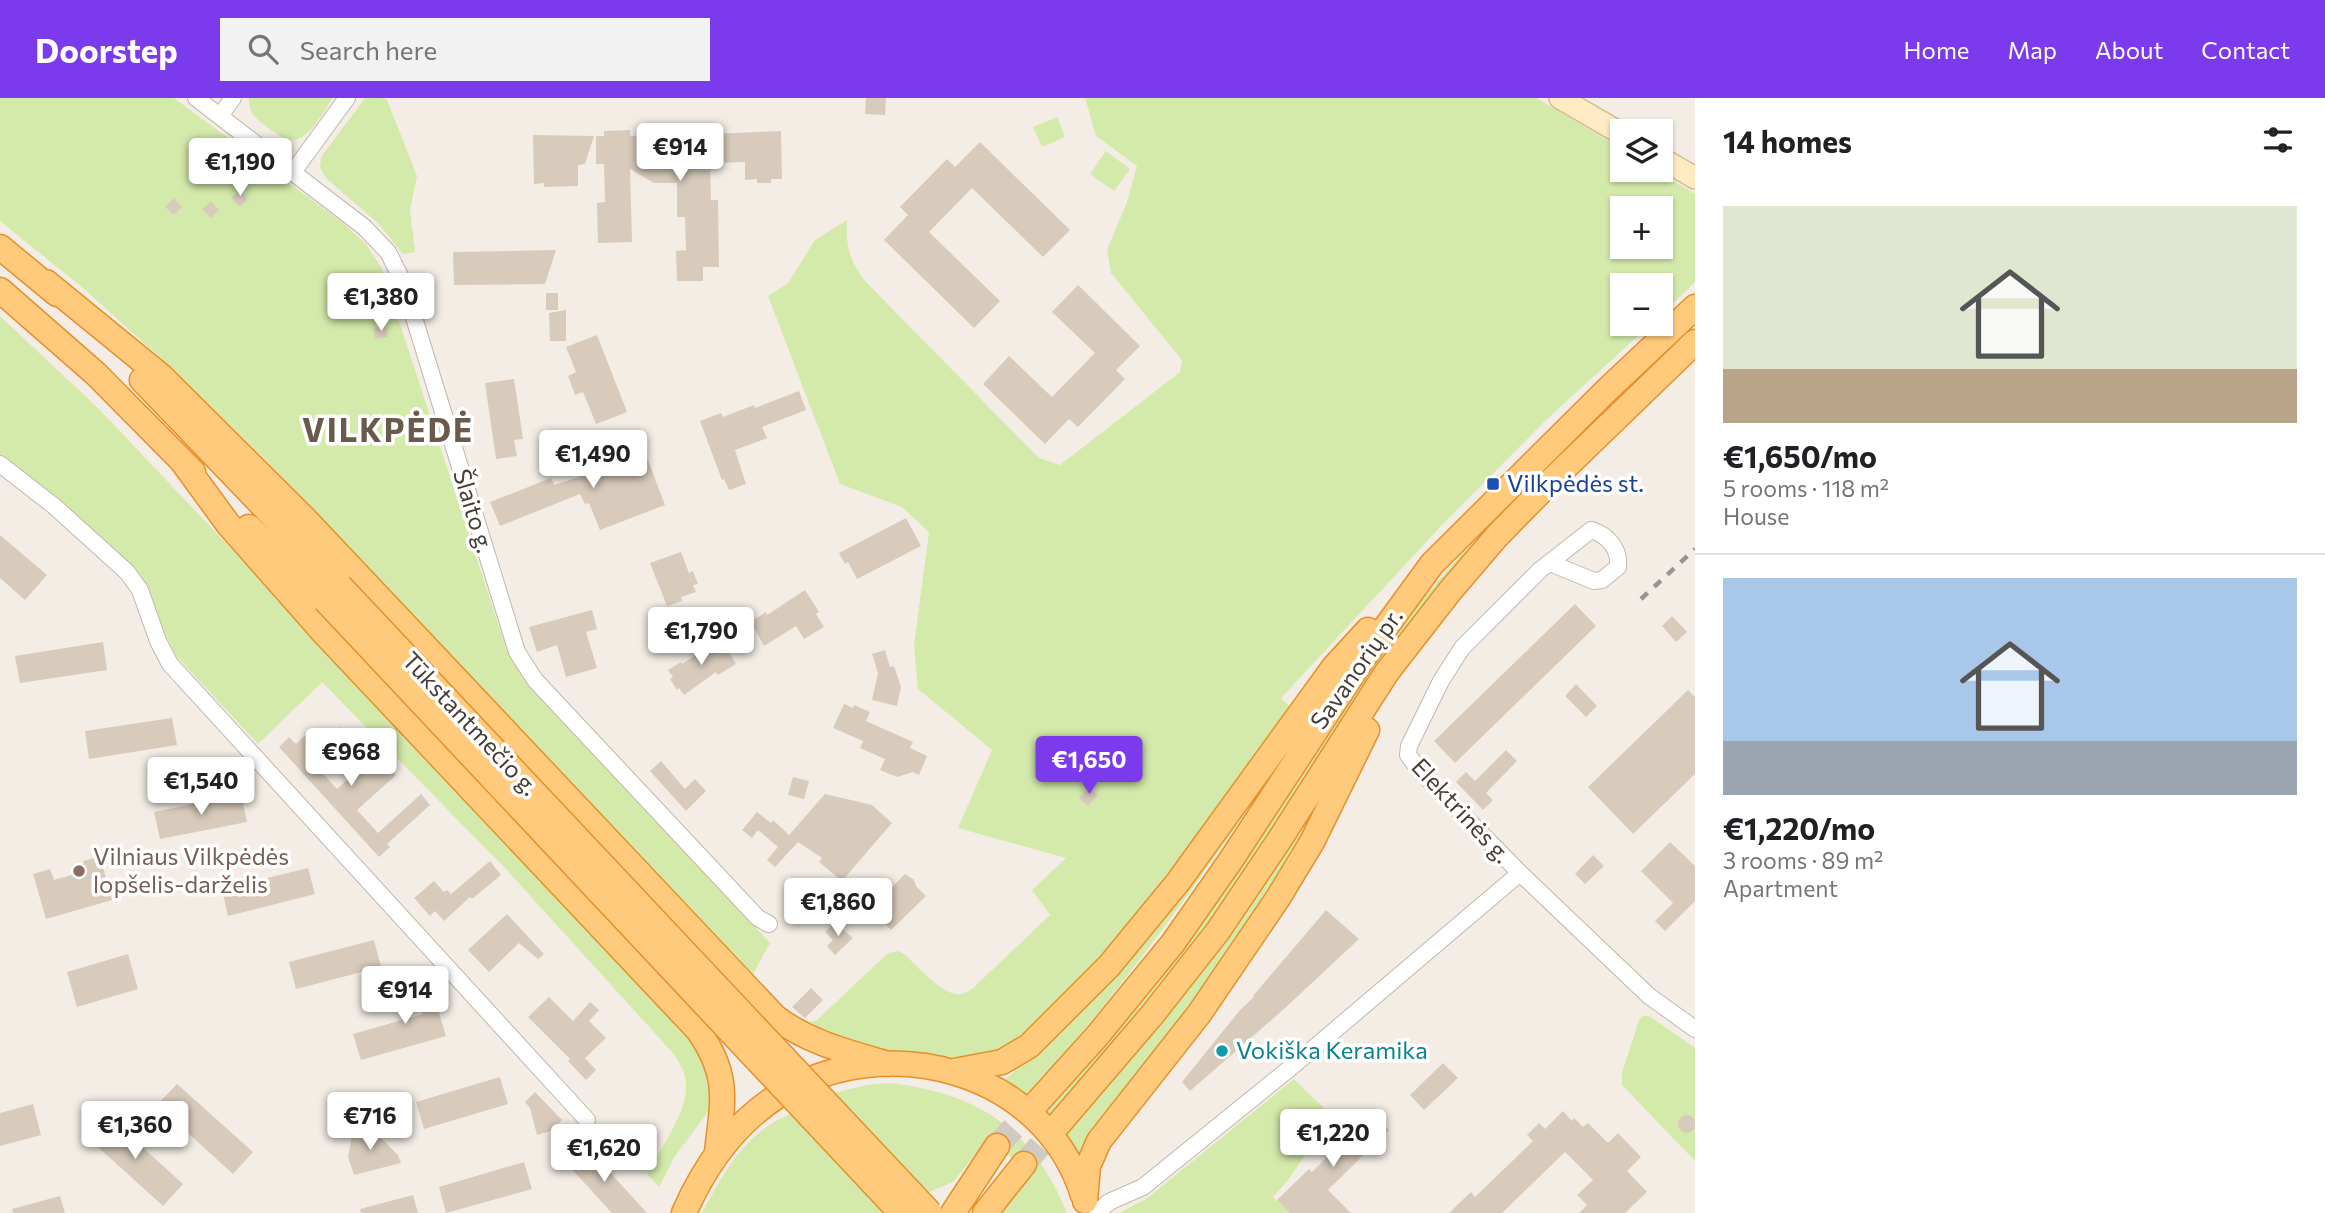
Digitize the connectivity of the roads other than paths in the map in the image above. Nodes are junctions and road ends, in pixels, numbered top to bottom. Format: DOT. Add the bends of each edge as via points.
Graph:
graph roads {
  1 [pos="196,98"];
  2 [pos="233,98"];
  3 [pos="347,98"];
  4 [pos="1560,98"];
  5 [pos="220,116"];
  6 [pos="1610,127"];
  7 [pos="1673,165"];
  8 [pos="293,172"];
  9 [pos="1695,178"];
  10 [pos="0,247"];
  11 [pos="46,282"];
  12 [pos="0,290"];
  13 [pos="1695,307"];
  14 [pos="1695,342"];
  15 [pos="181,461"];
  16 [pos="0,464"];
  17 [pos="1432,564"];
  18 [pos="1550,564"];
  19 [pos="333,593"];
  20 [pos="1411,642"];
  21 [pos="1520,873"];
  22 [pos="769,924"];
  23 [pos="1695,1029"];
  24 [pos="888,1064"];
  25 [pos="954,1071"];
  26 [pos="1035,1105"];
  27 [pos="587,1120"];
  28 [pos="1057,1126"];
  29 [pos="997,1146"];
  30 [pos="718,1152"];
  31 [pos="1090,1160"];
  32 [pos="1024,1164"];
  33 [pos="1116,1198"];
  34 [pos="1089,1209"];
  35 [pos="684,1213"];
  36 [pos="901,1213"];
  37 [pos="930,1213"];
  38 [pos="953,1213"];
  39 [pos="985,1213"];
  1 -- 5 [label="street, Šlaito g."];
  2 -- 5 [label="street"];
  3 -- 8 [label="street"];
  4 -- 6 [label="main road"];
  5 -- 8 [label="street, Šlaito g."];
  7 -- 9 [label="main road"];
  8 -- 22 [label="street, Šlaito g." via="364,227 396,267 510,633 525,665 758,918"];
  10 -- 11 [label="highway, Tūkstantmečio g."];
  11 -- 19 [label="highway, Tūkstantmečio g."];
  11 -- 24 [label="highway" via="162,376 303,517 775,1017 828,1047"];
  12 -- 15 [label="highway, Tūkstantmečio g." via="96,374"];
  13 -- 17 [label="highway, Savanorių pr."];
  14 -- 20 [label="highway, Savanorių pr." via="1497,536"];
  15 -- 19 [label="highway, Tūkstantmečio g."];
  15 -- 30 [label="highway" via="228,524 316,624 698,1030 721,1077"];
  16 -- 27 [label="street" via="127,572 140,590 170,664"];
  17 -- 25 [label="highway" via="1334,667 1178,882 1109,967 1029,1046 1002,1062"];
  17 -- 26 [label="highway, Savanorių pr." via="1356,668 1196,911"];
  18 -- 21 [label="street, Elektrinės g." via="1462,648 1441,681 1408,755"];
  19 -- 36 [label="highway, Tūkstantmečio g., bridge"];
  19 -- 37 [label="highway, Tūkstantmečio g., bridge"];
  20 -- 28 [label="highway, Savanorių pr." via="1218,931"];
  20 -- 31 [label="highway" via="1297,867 1199,1014 1110,1125"];
  21 -- 23 [label="street, Elektrinės g." via="1649,996"];
  21 -- 33 [label="street" via="1143,1187"];
  24 -- 25 [label="highway"];
  24 -- 30 [label="highway" via="832,1072 797,1086 757,1111"];
  25 -- 34 [label="highway" via="1009,1097 1037,1119 1073,1169"];
  29 -- 38 [label="highway"];
  30 -- 35 [label="highway"];
  31 -- 33 [label="street" via="1094,1188"];
  31 -- 34 [label="highway"];
  32 -- 39 [label="highway"];
  33 -- 34 [label="street"];
}
